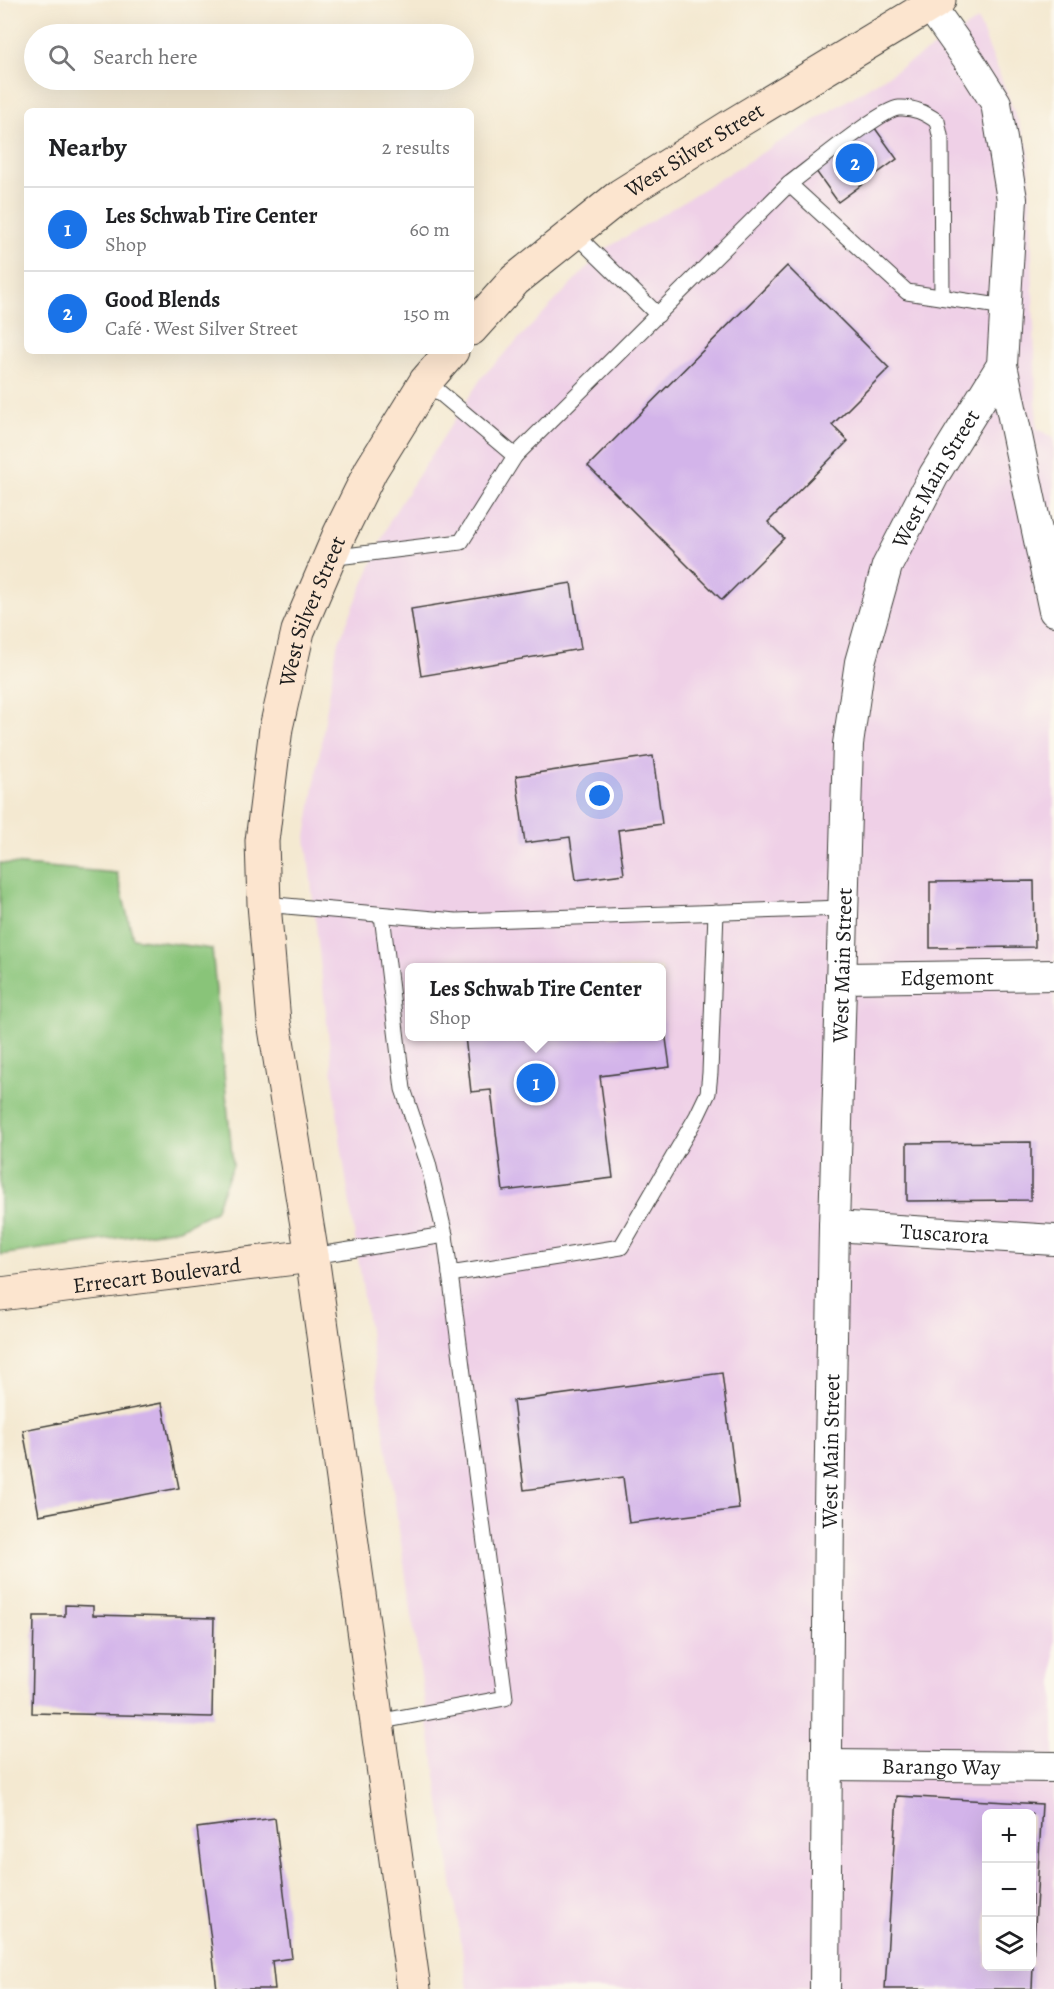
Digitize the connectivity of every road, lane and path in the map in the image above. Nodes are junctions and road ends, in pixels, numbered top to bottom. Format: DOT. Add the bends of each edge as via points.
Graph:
graph roads {
  1 [pos="931,2"];
  2 [pos="789,184"];
  3 [pos="574,233"];
  4 [pos="942,297"];
  5 [pos="1005,308"];
  6 [pos="658,315"];
  7 [pos="474,326"];
  8 [pos="449,354"];
  9 [pos="1002,365"];
  10 [pos="426,381"];
  11 [pos="515,456"];
  12 [pos="329,558"];
  13 [pos="1054,611"];
  14 [pos="264,904"];
  15 [pos="843,908"];
  16 [pos="716,912"];
  17 [pos="382,915"];
  18 [pos="1054,975"];
  19 [pos="841,978"];
  20 [pos="834,1226"];
  21 [pos="445,1235"];
  22 [pos="1054,1240"];
  23 [pos="312,1256"];
  24 [pos="450,1274"];
  25 [pos="0,1294"];
  26 [pos="377,1722"];
  27 [pos="827,1765"];
  28 [pos="1054,1767"];
  29 [pos="414,1989"];
  30 [pos="825,1989"];
  1 -- 3 [label="main road, West Silver Street" via="621,195"];
  1 -- 5 [label="street, West Main Street" via="996,103 1012,199"];
  2 -- 4 [label="lane" via="907,292"];
  2 -- 4 [label="lane" via="879,116 897,108 920,110 937,121 941,140"];
  2 -- 6 [label="lane"];
  3 -- 6 [label="lane"];
  3 -- 7 [label="main road, West Silver Street" via="515,280"];
  4 -- 5 [label="lane"];
  5 -- 9 [label="street, West Main Street"];
  6 -- 11 [label="lane"];
  8 -- 10 [label="main road, West Silver Street"];
  9 -- 13 [label="street"];
  9 -- 15 [label="street, West Main Street" via="934,475 887,566 860,662 849,744"];
  10 -- 11 [label="lane"];
  10 -- 12 [label="main road, West Silver Street" via="371,471"];
  11 -- 12 [label="lane" via="461,542"];
  12 -- 14 [label="main road, West Silver Street" via="298,631 276,728 262,841"];
  14 -- 17 [label="lane"];
  14 -- 23 [label="main road, West Silver Street" via="274,1022"];
  15 -- 16 [label="lane"];
  15 -- 19 [label="street, West Main Street"];
  16 -- 17 [label="lane" via="456,921"];
  16 -- 24 [label="lane" via="708,1093 621,1247"];
  17 -- 21 [label="lane" via="403,1089 428,1163"];
  18 -- 19 [label="street, Edgemont"];
  19 -- 20 [label="street, West Main Street"];
  20 -- 22 [label="street, Tuscarora"];
  20 -- 27 [label="street, West Main Street"];
  21 -- 23 [label="lane"];
  21 -- 24 [label="lane"];
  23 -- 25 [label="main road, Errecart Boulevard"];
  23 -- 26 [label="main road, West Silver Street"];
  24 -- 26 [label="lane" via="505,1698"];
  26 -- 29 [label="main road, West Silver Street"];
  27 -- 28 [label="street, Barango Way"];
  27 -- 30 [label="street, West Main Street"];
}
